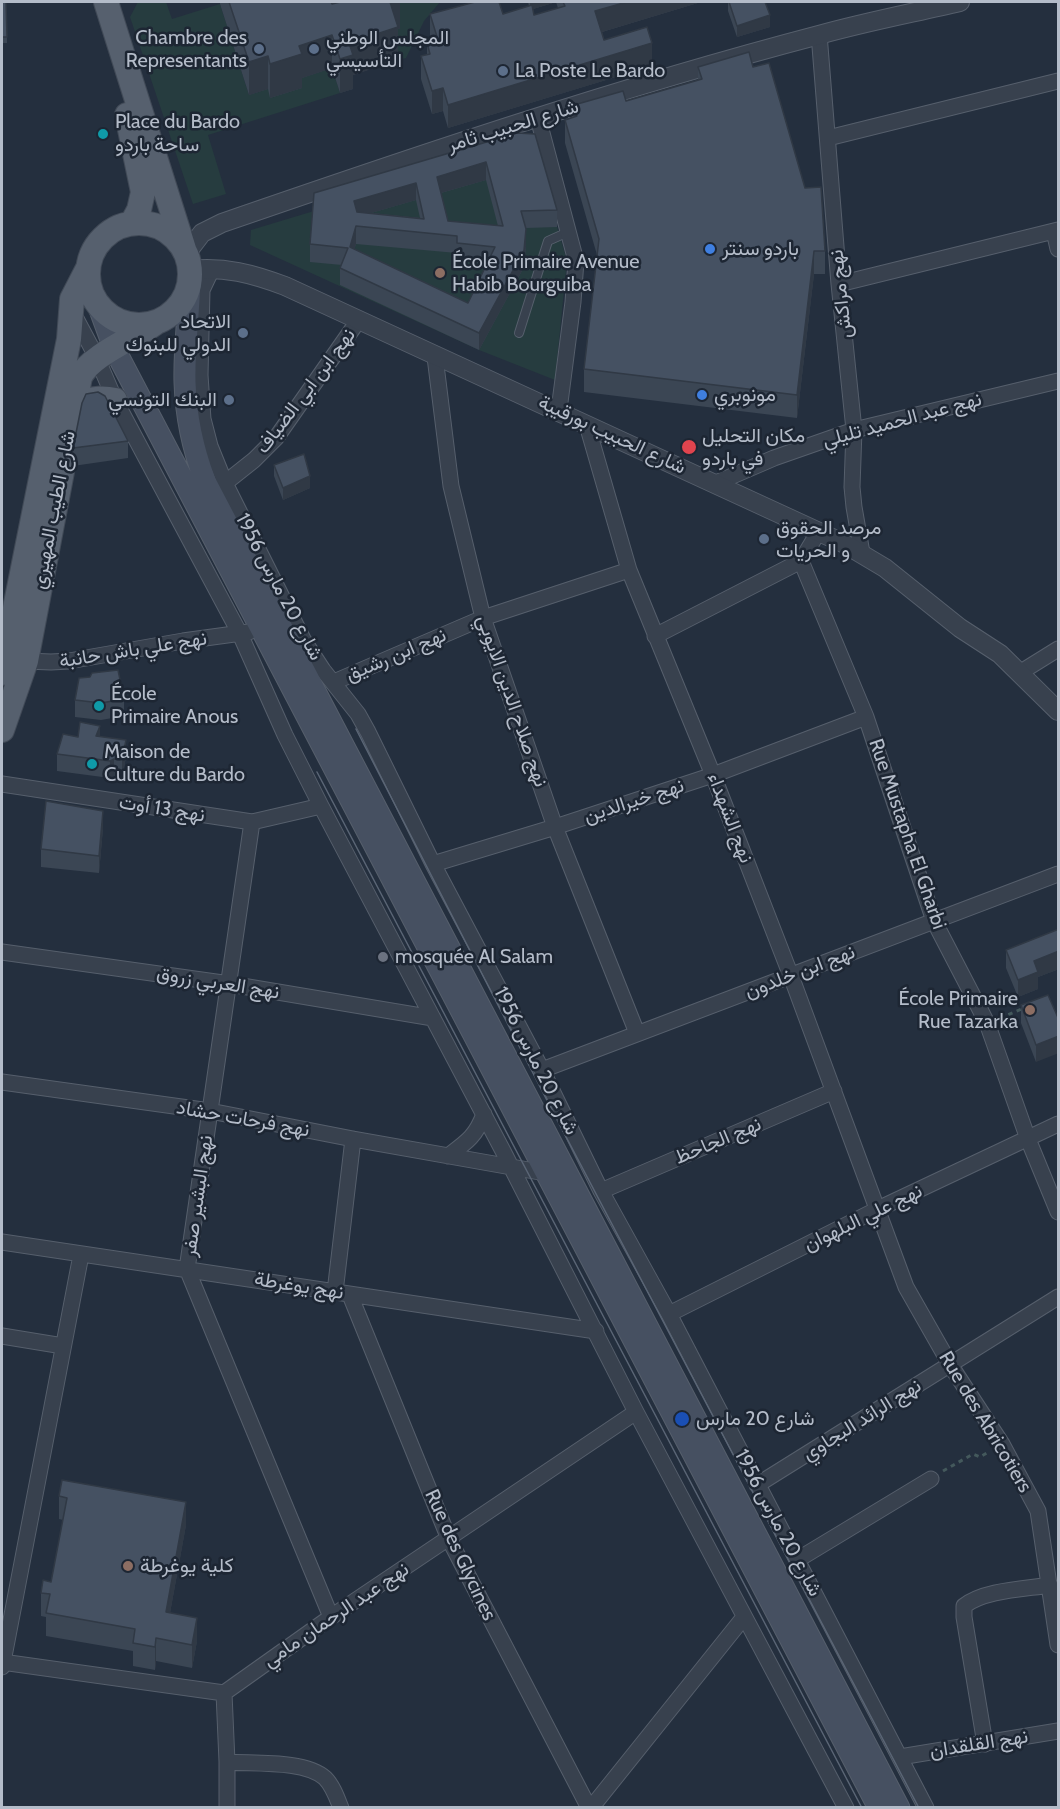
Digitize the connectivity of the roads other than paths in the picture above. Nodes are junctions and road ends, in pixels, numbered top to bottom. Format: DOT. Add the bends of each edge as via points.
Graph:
graph roads {
  1 [pos="96,2"];
  2 [pos="106,2"];
  3 [pos="960,2"];
  4 [pos="819,34"];
  5 [pos="1059,81"];
  6 [pos="538,118"];
  7 [pos="828,138"];
  8 [pos="132,223"];
  9 [pos="568,231"];
  10 [pos="1056,231"];
  11 [pos="1059,249"];
  12 [pos="88,268"];
  13 [pos="194,268"];
  14 [pos="839,285"];
  15 [pos="71,304"];
  16 [pos="99,307"];
  17 [pos="358,321"];
  18 [pos="154,324"];
  19 [pos="519,333"];
  20 [pos="106,353"];
  21 [pos="435,357"];
  22 [pos="1059,381"];
  23 [pos="115,400"];
  24 [pos="559,410"];
  25 [pos="73,411"];
  26 [pos="586,425"];
  27 [pos="855,430"];
  28 [pos="225,483"];
  29 [pos="716,483"];
  30 [pos="819,531"];
  31 [pos="862,554"];
  32 [pos="801,561"];
  33 [pos="630,570"];
  34 [pos="483,618"];
  35 [pos="271,627"];
  36 [pos="240,634"];
  37 [pos="655,636"];
  38 [pos="1059,650"];
  39 [pos="9,660"];
  40 [pos="1020,672"];
  41 [pos="334,682"];
  42 [pos="1059,711"];
  43 [pos="866,717"];
  44 [pos="2,730"];
  45 [pos="713,775"];
  46 [pos="2,784"];
  47 [pos="321,806"];
  48 [pos="252,822"];
  49 [pos="555,827"];
  50 [pos="433,864"];
  51 [pos="1059,873"];
  52 [pos="934,921"];
  53 [pos="2,952"];
  54 [pos="791,976"];
  55 [pos="230,984"];
  56 [pos="433,1018"];
  57 [pos="637,1033"];
  58 [pos="542,1070"];
  59 [pos="2,1082"];
  60 [pos="834,1091"];
  61 [pos="210,1111"];
  62 [pos="484,1114"];
  63 [pos="1059,1124"];
  64 [pos="353,1139"];
  65 [pos="1028,1139"];
  66 [pos="448,1156"];
  67 [pos="511,1165"];
  68 [pos="548,1173"];
  69 [pos="569,1175"];
  70 [pos="602,1191"];
  71 [pos="878,1209"];
  72 [pos="1059,1212"];
  73 [pos="2,1242"];
  74 [pos="81,1255"];
  75 [pos="187,1269"];
  76 [pos="342,1293"];
  77 [pos="1059,1297"];
  78 [pos="669,1314"];
  79 [pos="631,1316"];
  80 [pos="596,1330"];
  81 [pos="2,1336"];
  82 [pos="63,1346"];
  83 [pos="951,1366"];
  84 [pos="636,1412"];
  85 [pos="931,1479"];
  86 [pos="757,1485"];
  87 [pos="449,1539"];
  88 [pos="797,1560"];
  89 [pos="1050,1585"];
  90 [pos="331,1617"];
  91 [pos="744,1617"];
  92 [pos="1059,1645"];
  93 [pos="2,1662"];
  94 [pos="2,1667"];
  95 [pos="224,1693"];
  96 [pos="1059,1731"];
  97 [pos="985,1744"];
  98 [pos="900,1757"];
  99 [pos="227,1762"];
  100 [pos="226,1808"];
  101 [pos="341,1808"];
  102 [pos="590,1808"];
  103 [pos="846,1808"];
  104 [pos="879,1808"];
  105 [pos="899,1808"];
  106 [pos="926,1808"];
  1 -- 8 [label="main road" via="129,120 143,192"];
  2 -- 13 [label="main road"];
  3 -- 4 [label="street, شارع الحبيب ثامر"];
  4 -- 6 [label="street, شارع الحبيب ثامر"];
  4 -- 7 [label="street, نهج مراكش"];
  5 -- 7 [label="street"];
  6 -- 9 [label="street"];
  6 -- 13 [label="street, شارع الحبيب ثامر" via="222,223 202,233"];
  7 -- 14 [label="street, نهج مراكش"];
  8 -- 12 [label="main road" via="114,229 99,241"];
  8 -- 13 [label="main road" via="143,223 173,236"];
  9 -- 19 [label="lane" via="548,241"];
  9 -- 24 [label="street" via="576,274"];
  10 -- 11 [label="street"];
  10 -- 14 [label="street"];
  12 -- 15 [label="main road, شارع الطيب المهيري"];
  12 -- 16 [label="main road" via="90,291"];
  13 -- 17 [label="street, شارع الحبيب بورقيبة" via="255,275"];
  13 -- 18 [label="main road" via="187,292 174,312"];
  13 -- 28 [label="street, شارع 20 مارس 1956" via="202,290 203,419"];
  13 -- 35 [label="main road, شارع 20 مارس 1956" via="185,381 194,448 205,482"];
  14 -- 27 [label="street, نهج مراكش"];
  15 -- 20 [label="street" via="75,317"];
  15 -- 39 [label="main road, شارع الطيب المهيري" via="69,339"];
  16 -- 18 [label="main road" via="124,324"];
  16 -- 20 [label="main road, شارع 20 مارس 1956"];
  17 -- 21 [label="street, شارع الحبيب بورقيبة"];
  17 -- 28 [label="street, نهج ابن ابي الضياف" via="276,438"];
  18 -- 20 [label="main road, شارع الطيب المهيري"];
  20 -- 23 [label="street, شارع 20 مارس 1956"];
  20 -- 25 [label="main road, شارع الطيب المهيري" via="86,366"];
  20 -- 35 [label="main road, شارع 20 مارس 1956" via="252,609"];
  21 -- 24 [label="street, شارع الحبيب بورقيبة"];
  21 -- 34 [label="street, نهج صلاح الدين الايوبي" via="452,486"];
  22 -- 27 [label="street, نهج عبد الحميد تليلي"];
  23 -- 25 [label="main road" via="92,399"];
  23 -- 36 [label="street, شارع 20 مارس 1956"];
  24 -- 26 [label="street, شارع الحبيب بورقيبة"];
  25 -- 39 [label="main road, شارع الطيب المهيري"];
  26 -- 29 [label="street, شارع الحبيب بورقيبة"];
  26 -- 33 [label="street, نهج الشهداء"];
  27 -- 29 [label="street, نهج عبد الحميد تليلي"];
  27 -- 31 [label="street, نهج مراكش" via="852,487"];
  28 -- 41 [label="street, شارع 20 مارس 1956" via="316,662"];
  29 -- 30 [label="street, شارع الحبيب بورقيبة"];
  30 -- 31 [label="street, شارع الحبيب بورقيبة"];
  30 -- 32 [label="street"];
  31 -- 40 [label="street, شارع الحبيب بورقيبة" via="993,648"];
  32 -- 37 [label="street"];
  32 -- 43 [label="street, Rue Mustapha El Gharbi"];
  33 -- 34 [label="street, نهج ابن رشيق"];
  33 -- 37 [label="street, نهج الشهداء"];
  34 -- 41 [label="street, نهج ابن رشيق"];
  34 -- 49 [label="street, نهج صلاح الدين الايوبي"];
  35 -- 36 [label="street, نهج علي باش حانبة"];
  35 -- 68 [label="main road, شارع 20 مارس 1956"];
  35 -- 69 [label="main road, شارع 20 مارس 1956"];
  36 -- 39 [label="street, نهج علي باش حانبة" via="69,661"];
  36 -- 47 [label="street, شارع 20 مارس 1956"];
  37 -- 45 [label="street, نهج الشهداء"];
  38 -- 40 [label="street"];
  39 -- 44 [label="main road, شارع الطيب المهيري"];
  40 -- 42 [label="street, شارع الحبيب بورقيبة"];
  41 -- 50 [label="street, شارع 20 مارس 1956" via="368,732"];
  43 -- 45 [label="street, نهج خيرالدين"];
  43 -- 52 [label="street, Rue Mustapha El Gharbi"];
  45 -- 49 [label="street, نهج خيرالدين"];
  45 -- 54 [label="street, نهج الشهداء"];
  46 -- 48 [label="street, نهج 13 أوت"];
  47 -- 48 [label="street, نهج 13 أوت"];
  47 -- 56 [label="street, شارع 20 مارس 1956"];
  48 -- 55 [label="street, نهج البشير صفر"];
  49 -- 50 [label="street, نهج خيرالدين"];
  49 -- 57 [label="street, نهج صلاح الدين الايوبي"];
  50 -- 58 [label="street, شارع 20 مارس 1956"];
  51 -- 52 [label="street, نهج ابن خلدون"];
  52 -- 54 [label="street, نهج ابن خلدون"];
  52 -- 65 [label="street, Rue Mustapha El Gharbi" via="987,1023"];
  53 -- 55 [label="street, نهج العربي زروق"];
  54 -- 57 [label="street, نهج ابن خلدون"];
  54 -- 60 [label="street, نهج الشهداء"];
  55 -- 56 [label="street, نهج العربي زروق"];
  55 -- 61 [label="street, نهج البشير صفر"];
  56 -- 62 [label="street, شارع 20 مارس 1956"];
  57 -- 58 [label="street, نهج ابن خلدون"];
  58 -- 70 [label="street, شارع 20 مارس 1956"];
  59 -- 61 [label="street, نهج فرحات حشاد"];
  60 -- 70 [label="street, نهج الجاحظ"];
  60 -- 71 [label="street, نهج الشهداء"];
  61 -- 64 [label="street, نهج فرحات حشاد"];
  61 -- 75 [label="street, نهج البشير صفر"];
  62 -- 66 [label="street" via="469,1140"];
  62 -- 67 [label="street, شارع 20 مارس 1956"];
  63 -- 65 [label="street, نهج علي البلهوان"];
  64 -- 66 [label="street, نهج فرحات حشاد"];
  64 -- 76 [label="street, Rue des Glycines"];
  65 -- 71 [label="street, نهج علي البلهوان"];
  65 -- 72 [label="street, Rue Mustapha El Gharbi"];
  66 -- 67 [label="street, نهج فرحات حشاد"];
  67 -- 68 [label="street, نهج فرحات حشاد"];
  67 -- 80 [label="street, شارع 20 مارس 1956"];
  68 -- 69 [label="street, نهج فرحات حشاد"];
  68 -- 79 [label="main road, شارع 20 مارس 1956"];
  69 -- 79 [label="main road, شارع 20 مارس 1956"];
  70 -- 78 [label="street, شارع 20 مارس 1956"];
  71 -- 78 [label="street, نهج علي البلهوان"];
  71 -- 83 [label="street, Rue des Abricotiers" via="912,1299"];
  73 -- 74 [label="street, نهج يوغرطة"];
  74 -- 75 [label="street, نهج يوغرطة"];
  74 -- 82 [label="street"];
  75 -- 76 [label="street, نهج يوغرطة"];
  75 -- 90 [label="street, نهج البشير صفر"];
  76 -- 80 [label="street, نهج يوغرطة"];
  76 -- 87 [label="street, Rue des Glycines"];
  77 -- 83 [label="street, نهج الرائد البجاوي"];
  78 -- 86 [label="street, شارع 20 مارس 1956"];
  79 -- 104 [label="main road, شارع 20 مارس 1956"];
  79 -- 105 [label="main road, شارع 20 مارس 1956"];
  80 -- 84 [label="street, شارع 20 مارس 1956"];
  81 -- 82 [label="street"];
  82 -- 93 [label="street"];
  83 -- 86 [label="street, نهج الرائد البجاوي"];
  83 -- 89 [label="street, Rue des Abricotiers" via="1002,1444 1038,1511"];
  84 -- 87 [label="street, نهج عبد الرحمان مامي"];
  84 -- 91 [label="street, شارع 20 مارس 1956"];
  85 -- 88 [label="street"];
  86 -- 88 [label="street, شارع 20 مارس 1956"];
  87 -- 90 [label="street, نهج عبد الرحمان مامي"];
  87 -- 102 [label="street, Rue des Glycines"];
  88 -- 98 [label="street, شارع 20 مارس 1956"];
  89 -- 92 [label="street, Rue des Abricotiers"];
  89 -- 97 [label="street" via="982,1596 964,1606"];
  90 -- 95 [label="street, نهج عبد الرحمان مامي"];
  91 -- 102 [label="street"];
  91 -- 103 [label="street, شارع 20 مارس 1956"];
  93 -- 94 [label="street"];
  93 -- 95 [label="street"];
  95 -- 99 [label="street"];
  96 -- 97 [label="street, نهج القلقدان"];
  97 -- 98 [label="street, نهج القلقدان"];
  98 -- 106 [label="street, شارع 20 مارس 1956"];
  99 -- 100 [label="street"];
  99 -- 101 [label="street" via="305,1767 325,1778"];
}
